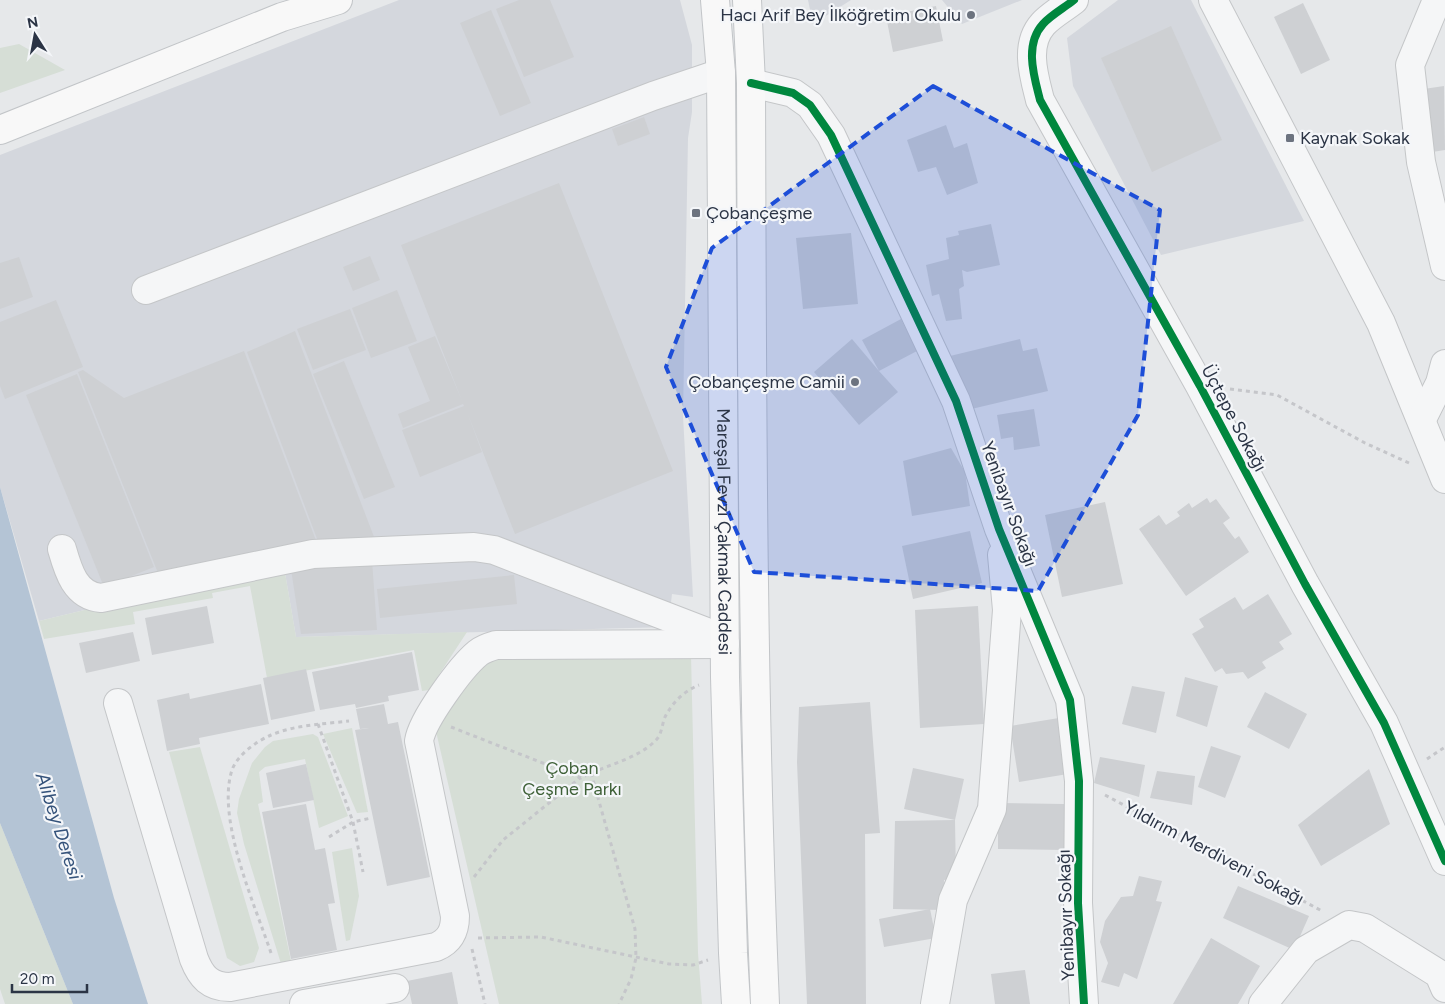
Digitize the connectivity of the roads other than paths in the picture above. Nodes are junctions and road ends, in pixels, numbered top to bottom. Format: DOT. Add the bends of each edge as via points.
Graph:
graph roads {
  1 [pos="303,0"];
  2 [pos="338,0"];
  3 [pos="716,0"];
  4 [pos="748,0"];
  5 [pos="1074,0"];
  6 [pos="1213,0"];
  7 [pos="1437,0"];
  8 [pos="282,17"];
  9 [pos="721,73"];
  10 [pos="751,83"];
  11 [pos="0,130"];
  12 [pos="1445,266"];
  13 [pos="146,290"];
  14 [pos="1445,364"];
  15 [pos="1422,419"];
  16 [pos="1445,479"];
  17 [pos="999,529"];
  18 [pos="62,549"];
  19 [pos="725,644"];
  20 [pos="118,703"];
  21 [pos="1445,861"];
  22 [pos="1443,980"];
  23 [pos="395,988"];
  24 [pos="304,1004"];
  25 [pos="736,1004"];
  26 [pos="765,1004"];
  27 [pos="935,1004"];
  28 [pos="1084,1004"];
  29 [pos="1263,1004"];
  1 -- 8 [label="main road"];
  2 -- 8 [label="main road"];
  3 -- 9 [label="main road, Mareşal Fevzi Çakmak Caddesi"];
  4 -- 10 [label="main road, Mareşal Fevzi Çakmak Caddesi"];
  5 -- 21 [label="street, Üçtepe Sokağı" via="1042,24 1032,46 1032,69 1040,100 1384,723"];
  6 -- 15 [label="street" via="1381,323"];
  7 -- 12 [label="street" via="1410,65 1421,162"];
  8 -- 11 [label="main road"];
  9 -- 13 [label="street"];
  9 -- 19 [label="main road, Mareşal Fevzi Çakmak Caddesi"];
  10 -- 17 [label="street, Yenibayır Sokağı" via="793,93 810,104 831,134 956,401"];
  10 -- 26 [label="main road, Mareşal Fevzi Çakmak Caddesi" via="754,672 758,870"];
  14 -- 15 [label="street" via="1440,383"];
  15 -- 16 [label="street"];
  17 -- 27 [label="street" via="1008,610 992,810 953,900"];
  17 -- 28 [label="street, Yenibayır Sokağı" via="1070,700 1079,781 1078,903"];
  18 -- 19 [label="street" via="76,584 85,594 101,598 313,554 474,547 494,550 704,631"];
  19 -- 20 [label="street" via="496,645 484,648 469,662 428,718 419,741 459,939 436,947 221,987 208,982 198,970"];
  19 -- 25 [label="main road, Mareşal Fevzi Çakmak Caddesi"];
  22 -- 29 [label="street" via="1365,928 1349,925 1306,950"];
  23 -- 24 [label="street"];
}
